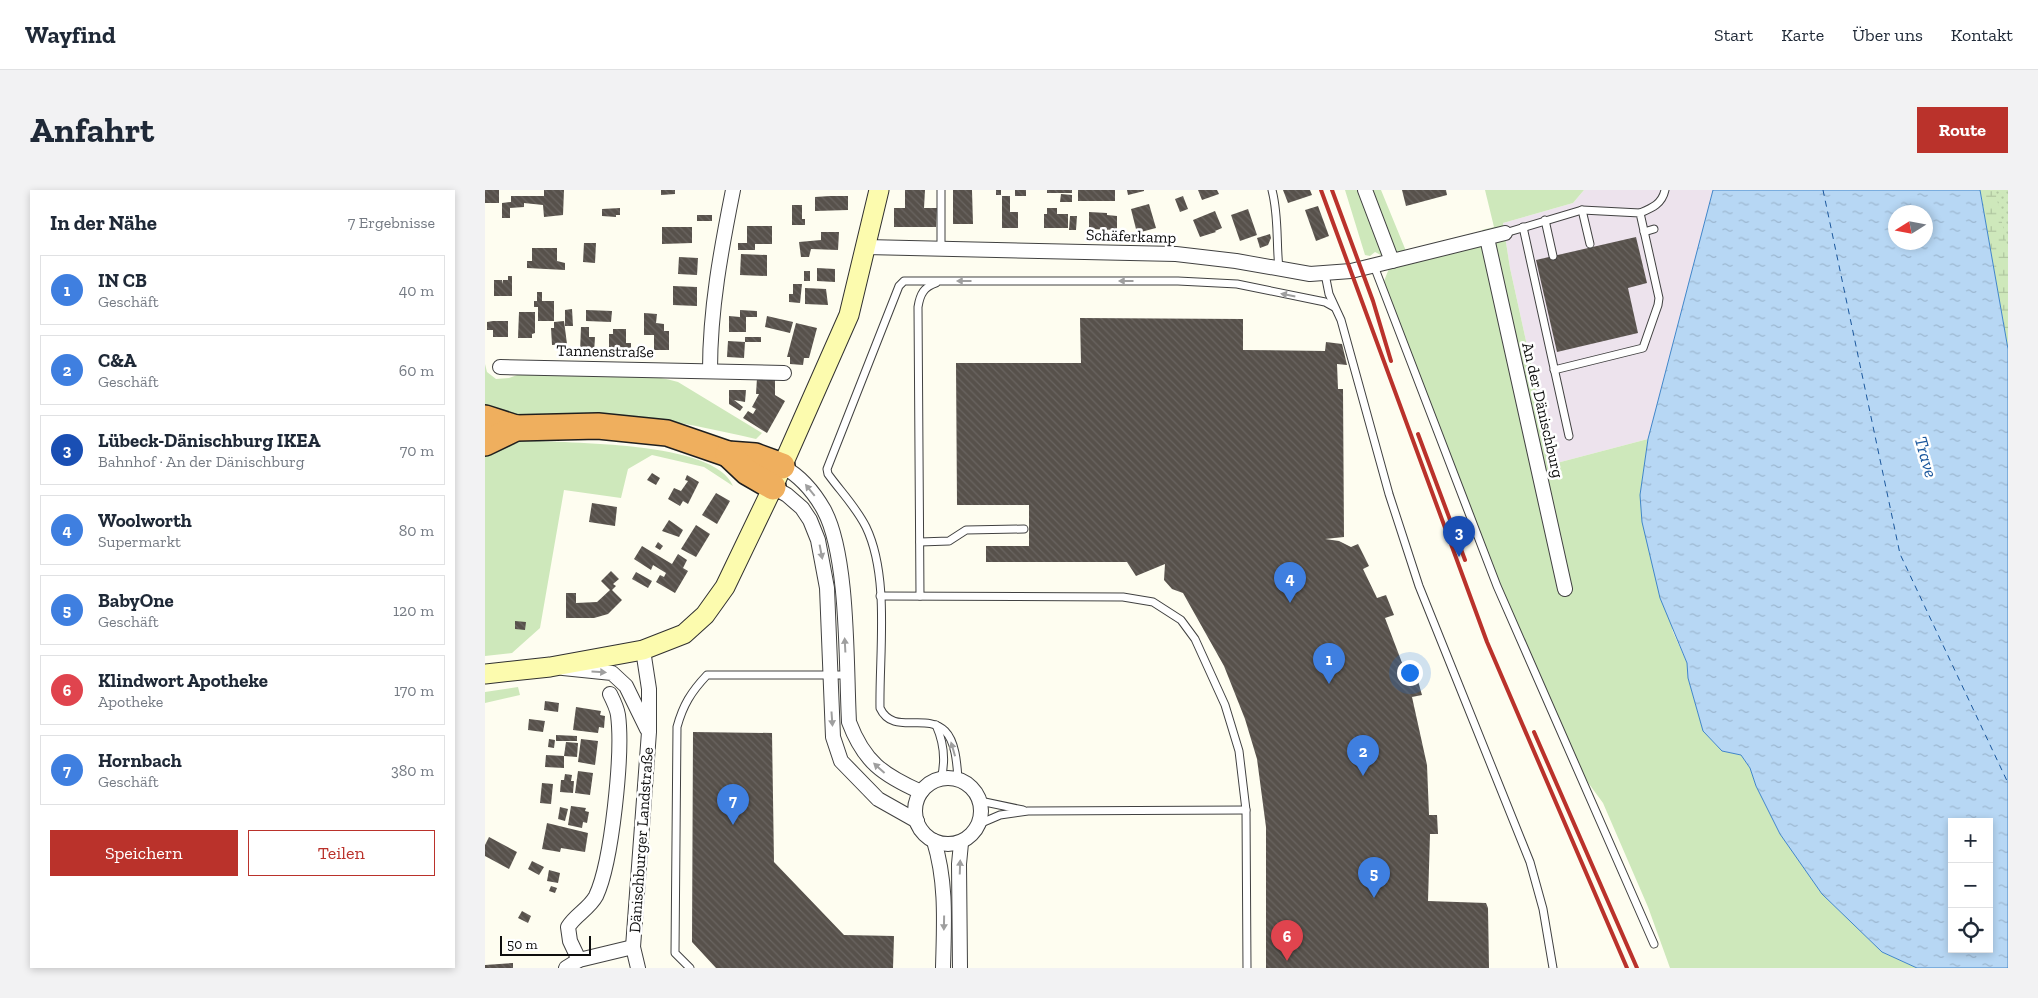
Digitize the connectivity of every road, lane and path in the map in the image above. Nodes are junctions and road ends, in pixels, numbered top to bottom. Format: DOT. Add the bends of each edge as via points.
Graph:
graph roads {
  1 [pos="733,190"];
  2 [pos="879,190"];
  3 [pos="941,190"];
  4 [pos="1272,190"];
  5 [pos="1365,190"];
  6 [pos="1665,190"];
  7 [pos="1582,210"];
  8 [pos="1640,213"];
  9 [pos="1545,220"];
  10 [pos="1523,227"];
  11 [pos="1655,229"];
  12 [pos="1644,232"];
  13 [pos="1505,233"];
  14 [pos="1487,238"];
  15 [pos="1589,244"];
  16 [pos="866,247"];
  17 [pos="941,249"];
  18 [pos="1553,256"];
  19 [pos="1392,261"];
  20 [pos="1374,266"];
  21 [pos="1279,269"];
  22 [pos="1325,274"];
  23 [pos="940,281"];
  24 [pos="1334,307"];
  25 [pos="500,367"];
  26 [pos="710,370"];
  27 [pos="1555,370"];
  28 [pos="784,373"];
  29 [pos="485,418"];
  30 [pos="516,428"];
  31 [pos="1569,436"];
  32 [pos="485,443"];
  33 [pos="778,477"];
  34 [pos="1024,529"];
  35 [pos="920,542"];
  36 [pos="1565,589"];
  37 [pos="880,596"];
  38 [pos="921,596"];
  39 [pos="643,650"];
  40 [pos="550,666"];
  41 [pos="485,674"];
  42 [pos="846,675"];
  43 [pos="830,676"];
  44 [pos="610,694"];
  45 [pos="936,725"];
  46 [pos="649,732"];
  47 [pos="941,779"];
  48 [pos="958,779"];
  49 [pos="921,792"];
  50 [pos="980,801"];
  51 [pos="1246,810"];
  52 [pos="1028,811"];
  53 [pos="917,821"];
  54 [pos="979,824"];
  55 [pos="934,841"];
  56 [pos="961,843"];
  57 [pos="944,891"];
  58 [pos="960,898"];
  59 [pos="1654,944"];
  60 [pos="633,948"];
  61 [pos="579,960"];
  62 [pos="943,966"];
  63 [pos="960,966"];
  64 [pos="565,968"];
  65 [pos="638,968"];
  66 [pos="690,968"];
  67 [pos="1247,968"];
  68 [pos="1553,968"];
  1 -- 26 [label="street" via="718,264 710,331"];
  2 -- 16 [label="main road, Dänischburger Landstraße"];
  3 -- 17 [label="lane"];
  4 -- 21 [label="lane" via="1277,210"];
  5 -- 19 [label="street"];
  6 -- 8 [label="lane" via="1663,198"];
  7 -- 8 [label="lane"];
  7 -- 9 [label="lane"];
  7 -- 15 [label="lane"];
  8 -- 12 [label="lane"];
  9 -- 10 [label="lane"];
  9 -- 18 [label="lane"];
  10 -- 13 [label="lane"];
  10 -- 27 [label="lane"];
  11 -- 12 [label="lane"];
  12 -- 27 [label="lane" via="1659,298 1643,348"];
  13 -- 14 [label="street"];
  14 -- 19 [label="street"];
  14 -- 36 [label="street, An der Dänischburg"];
  16 -- 17 [label="street, Schäferkamp"];
  16 -- 33 [label="main road, Dänischburger Landstraße" via="849,315"];
  17 -- 21 [label="street, Schäferkamp" via="1176,254"];
  19 -- 20 [label="street, Schäferkamp"];
  20 -- 22 [label="street, Schäferkamp"];
  20 -- 59 [label="lane" via="1497,586"];
  21 -- 22 [label="street, Schäferkamp"];
  22 -- 24 [label="lane"];
  24 -- 23 [label="lane, one-way" via="1325,302 1237,284"];
  23 -- 35 [label="lane" via="923,291 918,307"];
  23 -- 37 [label="lane" via="904,281 899,286 827,469 866,528 877,556"];
  24 -- 68 [label="lane" via="1341,320 1389,494 1419,586 1530,862 1543,910"];
  25 -- 26 [label="street, Tannenstraße"];
  26 -- 28 [label="street, Tannenstraße"];
  27 -- 31 [label="lane"];
  29 -- 30 [label="highway"];
  30 -- 32 [label="highway"];
  30 -- 33 [label="highway" via="598,426 667,433 728,454 755,456"];
  33 -- 39 [label="main road, Dänischburger Landstraße" via="725,587 705,615 684,634"];
  42 -- 33 [label="street, one-way" via="842,586 825,511 795,473"];
  33 -- 43 [label="street, one-way" via="787,495 810,520 818,540 827,588"];
  34 -- 35 [label="lane" via="965,530 949,541"];
  35 -- 38 [label="lane"];
  37 -- 38 [label="lane"];
  37 -- 45 [label="lane" via="880,708 885,718 894,722"];
  38 -- 51 [label="lane" via="1123,597 1153,602 1181,620 1195,639 1225,705 1239,751"];
  39 -- 40 [label="main road, Dänischburger Landstraße"];
  39 -- 46 [label="street, Dänischburger Landstraße" via="649,689"];
  40 -- 41 [label="main road, Dänischburger Landstraße"];
  40 -- 46 [label="street, Dänischburger Landstraße, one-way" via="612,673 627,686"];
  42 -- 43 [label="lane"];
  49 -- 42 [label="street, one-way" via="891,778 868,758 856,742 849,722"];
  43 -- 53 [label="street, one-way" via="833,737 841,761 878,800"];
  43 -- 66 [label="lane" via="707,676 682,708 677,727 675,953"];
  44 -- 61 [label="street, Dänischburger Landstraße" via="618,713 615,803 603,872 595,896 568,927 570,941"];
  45 -- 47 [label="lane" via="943,751"];
  48 -- 45 [label="lane, one-way" via="951,741 946,731"];
  46 -- 60 [label="street, Dänischburger Landstraße"];
  47 -- 48 [label="street"];
  47 -- 49 [label="street"];
  48 -- 50 [label="street" via="967,784"];
  49 -- 53 [label="street" via="915,806"];
  50 -- 52 [label="lane"];
  50 -- 54 [label="street"];
  51 -- 52 [label="lane"];
  51 -- 67 [label="lane"];
  52 -- 54 [label="lane" via="1000,815"];
  53 -- 55 [label="street" via="926,836"];
  54 -- 56 [label="street"];
  55 -- 56 [label="street"];
  55 -- 57 [label="street"];
  58 -- 56 [label="street, one-way"];
  57 -- 58 [label="lane" via="950,898"];
  57 -- 62 [label="street, one-way"];
  58 -- 63 [label="street"];
  60 -- 61 [label="street, Dänischburger Landstraße"];
  60 -- 65 [label="street, Dänischburger Landstraße"];
  61 -- 64 [label="street"];
  62 -- 63 [label="lane"];
}
